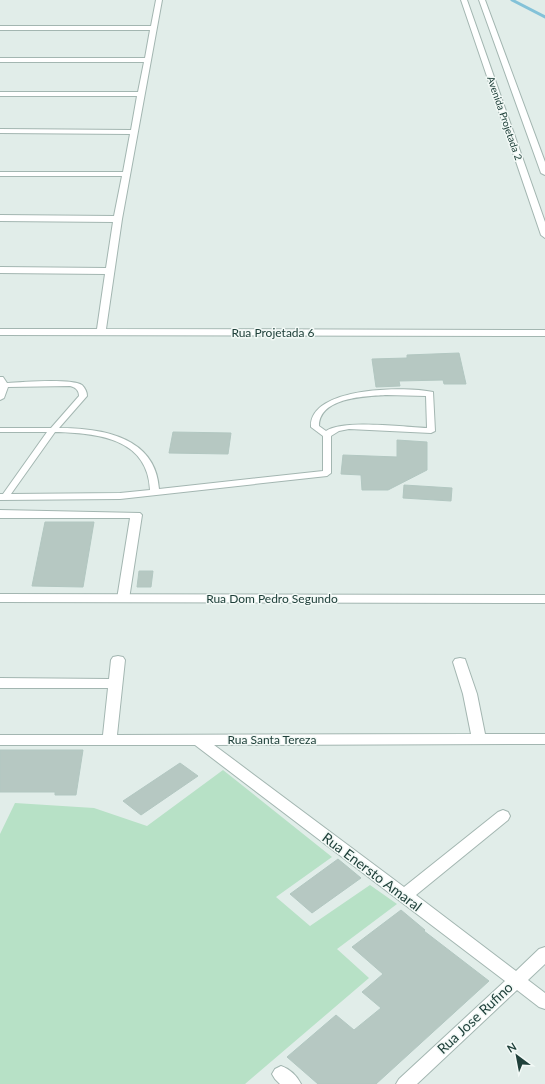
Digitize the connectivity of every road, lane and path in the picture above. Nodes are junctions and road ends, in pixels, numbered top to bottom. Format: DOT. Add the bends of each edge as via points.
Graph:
graph roads {
  1 [pos="159,0"];
  2 [pos="464,0"];
  3 [pos="482,0"];
  4 [pos="0,28"];
  5 [pos="154,28"];
  6 [pos="0,60"];
  7 [pos="148,60"];
  8 [pos="0,94"];
  9 [pos="142,94"];
  10 [pos="0,132"];
  11 [pos="135,132"];
  12 [pos="545,173"];
  13 [pos="0,174"];
  14 [pos="126,174"];
  15 [pos="0,218"];
  16 [pos="118,219"];
  17 [pos="545,235"];
  18 [pos="0,270"];
  19 [pos="110,271"];
  20 [pos="0,332"];
  21 [pos="101,332"];
  22 [pos="545,333"];
  23 [pos="2,382"];
  24 [pos="0,398"];
  25 [pos="0,430"];
  26 [pos="53,430"];
  27 [pos="327,435"];
  28 [pos="155,493"];
  29 [pos="2,497"];
  30 [pos="0,514"];
  31 [pos="0,598"];
  32 [pos="123,599"];
  33 [pos="545,599"];
  34 [pos="118,660"];
  35 [pos="460,662"];
  36 [pos="0,683"];
  37 [pos="116,684"];
  38 [pos="479,738"];
  39 [pos="545,738"];
  40 [pos="110,739"];
  41 [pos="0,740"];
  42 [pos="200,740"];
  43 [pos="503,816"];
  44 [pos="404,896"];
  45 [pos="545,954"];
  46 [pos="515,980"];
  47 [pos="545,1002"];
  48 [pos="405,1084"];
  1 -- 5 [label="street"];
  2 -- 17 [label="street, Avenida Projetada 2"];
  3 -- 12 [label="street, Avenida Projetada 2"];
  4 -- 5 [label="street"];
  5 -- 7 [label="street"];
  6 -- 7 [label="street"];
  7 -- 9 [label="street"];
  8 -- 9 [label="street"];
  9 -- 11 [label="street"];
  10 -- 11 [label="street"];
  11 -- 14 [label="street"];
  13 -- 14 [label="street"];
  14 -- 16 [label="street"];
  15 -- 16 [label="street"];
  16 -- 19 [label="street"];
  18 -- 19 [label="street"];
  19 -- 21 [label="street"];
  20 -- 21 [label="street, Rua Projetada 6"];
  21 -- 22 [label="street, Rua Projetada 6"];
  23 -- 24 [label="lane"];
  23 -- 26 [label="lane" via="70,384 81,388 83,396"];
  25 -- 26 [label="lane"];
  26 -- 28 [label="lane" via="95,433 121,439 136,448 153,474"];
  26 -- 29 [label="lane"];
  27 -- 27 [label="lane" via="337,428 349,427 431,431 430,394 375,392 334,401 324,406 315,420 315,427"];
  27 -- 28 [label="lane" via="327,473"];
  28 -- 29 [label="lane" via="120,496"];
  30 -- 32 [label="street" via="136,515"];
  31 -- 32 [label="street, Rua Dom Pedro Segundo"];
  32 -- 33 [label="street, Rua Dom Pedro Segundo"];
  34 -- 37 [label="street"];
  35 -- 38 [label="street"];
  36 -- 37 [label="street"];
  37 -- 40 [label="street"];
  38 -- 39 [label="street, Rua Santa Tereza"];
  38 -- 42 [label="street, Rua Santa Tereza"];
  40 -- 41 [label="street, Rua Santa Tereza"];
  40 -- 42 [label="street, Rua Santa Tereza"];
  42 -- 44 [label="street, Rua Enersto Amaral"];
  43 -- 44 [label="street"];
  44 -- 46 [label="street, Rua Enersto Amaral"];
  45 -- 46 [label="street, Rua Jose Rufino"];
  46 -- 47 [label="street, Rua Enersto Amaral"];
  46 -- 48 [label="street, Rua Jose Rufino"];
}
